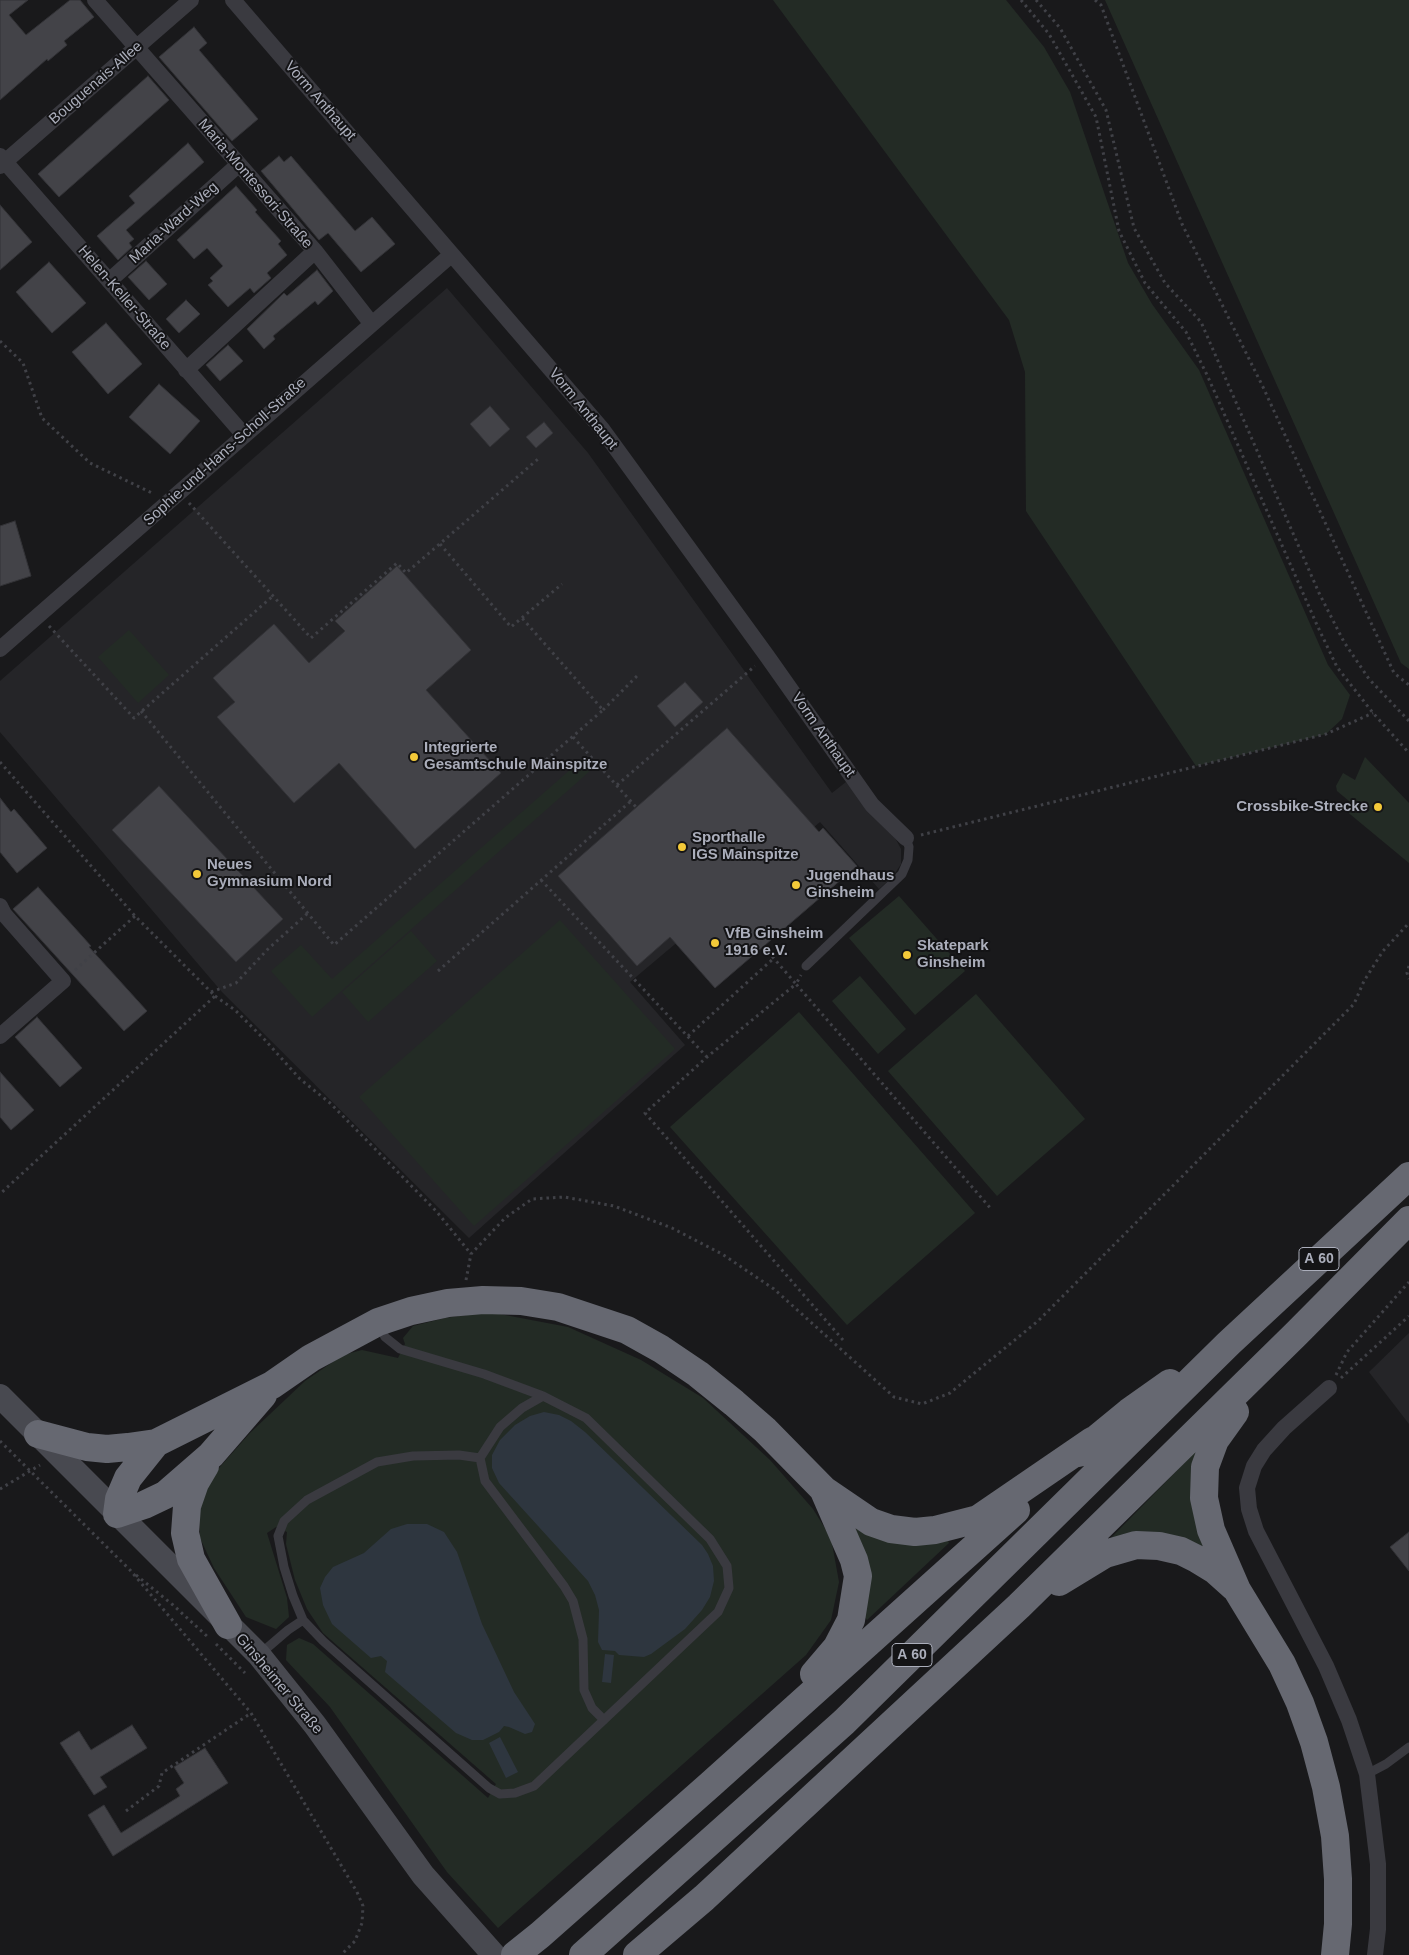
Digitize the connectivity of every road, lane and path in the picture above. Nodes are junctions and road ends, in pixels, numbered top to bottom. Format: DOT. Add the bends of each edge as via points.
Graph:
graph roads {
  1 [pos="95,0"];
  2 [pos="191,0"];
  3 [pos="233,0"];
  4 [pos="1021,0"];
  5 [pos="1036,0"];
  6 [pos="1095,0"];
  7 [pos="136,48"];
  8 [pos="2,161"];
  9 [pos="238,165"];
  10 [pos="315,251"];
  11 [pos="451,255"];
  12 [pos="109,281"];
  13 [pos="371,324"];
  14 [pos="0,341"];
  15 [pos="186,370"];
  16 [pos="244,435"];
  17 [pos="538,459"];
  18 [pos="174,497"];
  19 [pos="440,544"];
  20 [pos="562,584"];
  21 [pos="274,595"];
  22 [pos="40,616"];
  23 [pos="522,618"];
  24 [pos="0,649"];
  25 [pos="767,656"];
  26 [pos="639,674"];
  27 [pos="1409,685"];
  28 [pos="603,710"];
  29 [pos="141,711"];
  30 [pos="1373,713"];
  31 [pos="1409,721"];
  32 [pos="573,737"];
  33 [pos="1409,753"];
  34 [pos="0,762"];
  35 [pos="617,785"];
  36 [pos="630,801"];
  37 [pos="636,807"];
  38 [pos="906,838"];
  39 [pos="541,880"];
  40 [pos="2,910"];
  41 [pos="308,913"];
  42 [pos="135,916"];
  43 [pos="1409,922"];
  44 [pos="751,932"];
  45 [pos="774,958"];
  46 [pos="806,966"];
  47 [pos="1409,966"];
  48 [pos="438,971"];
  49 [pos="1409,979"];
  50 [pos="63,981"];
  51 [pos="796,984"];
  52 [pos="211,992"];
  53 [pos="215,996"];
  54 [pos="0,1036"];
  55 [pos="688,1036"];
  56 [pos="707,1057"];
  57 [pos="1409,1176"];
  58 [pos="0,1194"];
  59 [pos="992,1210"];
  60 [pos="1409,1220"];
  61 [pos="471,1254"];
  62 [pos="1409,1282"];
  63 [pos="468,1301"];
  64 [pos="1409,1316"];
  65 [pos="378,1322"];
  66 [pos="1296,1334"];
  67 [pos="843,1340"];
  68 [pos="1229,1343"];
  69 [pos="272,1385"];
  70 [pos="1329,1388"];
  71 [pos="0,1396"];
  72 [pos="543,1396"];
  73 [pos="38,1434"];
  74 [pos="0,1441"];
  75 [pos="1092,1441"];
  76 [pos="156,1443"];
  77 [pos="211,1454"];
  78 [pos="480,1458"];
  79 [pos="29,1471"];
  80 [pos="0,1489"];
  81 [pos="824,1490"];
  82 [pos="117,1514"];
  83 [pos="130,1570"];
  84 [pos="1237,1590"];
  85 [pos="1019,1606"];
  86 [pos="303,1620"];
  87 [pos="228,1625"];
  88 [pos="259,1655"];
  89 [pos="249,1676"];
  90 [pos="251,1713"];
  91 [pos="604,1720"];
  92 [pos="755,1745"];
  93 [pos="1409,1747"];
  94 [pos="1367,1774"];
  95 [pos="126,1811"];
  96 [pos="341,1955"];
  97 [pos="494,1955"];
  98 [pos="515,1955"];
  99 [pos="582,1955"];
  100 [pos="637,1955"];
  101 [pos="1335,1955"];
  102 [pos="1375,1955"];
  1 -- 7 [label="street, Maria-Montessori-Straße"];
  2 -- 7 [label="street, Bouguenais-Allee"];
  3 -- 11 [label="street, Vorm Anthaupt"];
  4 -- 30 [label="path" via="1049,34 1096,117 1119,231 1145,283 1186,332 1337,667"];
  5 -- 31 [label="path" via="1060,28 1106,110 1134,228 1165,283 1201,322 1344,642 1370,679"];
  6 -- 27 [label="path" via="1100,5 1182,224 1263,387 1394,672"];
  7 -- 8 [label="street, Bouguenais-Allee"];
  7 -- 9 [label="street, Maria-Montessori-Straße"];
  8 -- 12 [label="street, Helen-Keller-Straße"];
  9 -- 10 [label="street, Maria-Montessori-Straße"];
  9 -- 12 [label="street, Maria-Ward-Weg"];
  10 -- 13 [label="street, Maria-Montessori-Straße"];
  10 -- 15 [label="street"];
  11 -- 13 [label="street, Sophie-und-Hans-Scholl-Straße"];
  11 -- 25 [label="street, Vorm Anthaupt" via="602,429"];
  12 -- 15 [label="street, Helen-Keller-Straße"];
  13 -- 16 [label="street, Sophie-und-Hans-Scholl-Straße"];
  14 -- 18 [label="path" via="23,363 42,418 90,463"];
  15 -- 16 [label="street, Helen-Keller-Straße"];
  16 -- 18 [label="street, Sophie-und-Hans-Scholl-Straße"];
  17 -- 19 [label="path"];
  18 -- 21 [label="path"];
  18 -- 22 [label="street, Sophie-und-Hans-Scholl-Straße"];
  19 -- 21 [label="path" via="406,573 397,563 311,638"];
  19 -- 23 [label="path" via="511,627"];
  20 -- 23 [label="path"];
  21 -- 29 [label="path"];
  22 -- 24 [label="street, Sophie-und-Hans-Scholl-Straße"];
  22 -- 29 [label="path" via="134,718"];
  23 -- 28 [label="path"];
  25 -- 35 [label="path"];
  25 -- 38 [label="street, Vorm Anthaupt" via="872,805"];
  26 -- 28 [label="path"];
  28 -- 32 [label="path"];
  29 -- 41 [label="path"];
  30 -- 33 [label="path"];
  30 -- 38 [label="path" via="1326,734"];
  32 -- 35 [label="path"];
  32 -- 41 [label="path" via="334,945"];
  34 -- 42 [label="path"];
  35 -- 36 [label="path"];
  36 -- 37 [label="path"];
  36 -- 39 [label="path"];
  38 -- 46 [label="lane" via="908,860 902,874"];
  39 -- 48 [label="path"];
  39 -- 55 [label="path"];
  40 -- 50 [label="street"];
  41 -- 52 [label="path" via="236,983"];
  42 -- 50 [label="path"];
  42 -- 52 [label="path"];
  43 -- 61 [label="path" via="1383,951 1354,1004 1045,1314 950,1393 922,1404 894,1397 774,1289 722,1254 672,1228 614,1206 564,1197 532,1199 505,1218"];
  44 -- 45 [label="path"];
  45 -- 51 [label="path"];
  45 -- 55 [label="path"];
  46 -- 51 [label="path"];
  47 -- 49 [label="path"];
  50 -- 54 [label="street"];
  51 -- 56 [label="path"];
  51 -- 59 [label="path"];
  52 -- 53 [label="path"];
  53 -- 58 [label="path"];
  53 -- 61 [label="path" via="235,1010 300,1080 330,1103 437,1212"];
  55 -- 56 [label="path"];
  56 -- 67 [label="path" via="645,1113"];
  57 -- 68 [label="highway, A 60"];
  60 -- 66 [label="highway, A 60"];
  61 -- 63 [label="path" via="466,1276"];
  62 -- 70 [label="path" via="1347,1352"];
  63 -- 65 [label="highway" via="411,1311"];
  63 -- 81 [label="highway" via="521,1301 558,1307 627,1330 698,1374 734,1403"];
  64 -- 70 [label="path"];
  65 -- 69 [label="highway" via="310,1358"];
  65 -- 72 [label="lane" via="385,1337 400,1349"];
  66 -- 84 [label="highway" via="1215,1440 1205,1467 1204,1498 1211,1530"];
  66 -- 85 [label="highway, A 60"];
  68 -- 75 [label="highway"];
  68 -- 99 [label="highway, A 60" via="844,1722"];
  69 -- 76 [label="highway"];
  69 -- 77 [label="highway"];
  70 -- 94 [label="street" via="1264,1450 1254,1466 1247,1488 1249,1509 1256,1530 1326,1666"];
  71 -- 73 [label="main road, Ginsheimer Straße"];
  72 -- 78 [label="lane" via="522,1408 500,1427"];
  72 -- 91 [label="lane" via="586,1418 710,1540 727,1566 729,1588 718,1612"];
  73 -- 76 [label="highway" via="94,1448"];
  73 -- 82 [label="main road, Ginsheimer Straße"];
  74 -- 79 [label="path"];
  75 -- 81 [label="highway" via="978,1519 935,1530 915,1532 871,1522"];
  75 -- 92 [label="highway"];
  76 -- 82 [label="highway" via="128,1478"];
  77 -- 82 [label="highway" via="165,1495"];
  77 -- 87 [label="highway" via="187,1506 185,1533 191,1559"];
  78 -- 86 [label="lane" via="413,1456 377,1462 308,1500 284,1521 278,1536 284,1568"];
  78 -- 91 [label="lane" via="484,1481 573,1602 583,1639 584,1690 592,1708"];
  79 -- 80 [label="path"];
  79 -- 83 [label="path"];
  81 -- 92 [label="highway" via="854,1560 857,1583 851,1620 837,1647"];
  82 -- 87 [label="main road, Ginsheimer Straße"];
  83 -- 89 [label="path" via="174,1605"];
  83 -- 90 [label="path"];
  84 -- 85 [label="highway" via="1215,1570 1181,1551 1159,1546 1136,1546 1105,1554"];
  84 -- 101 [label="highway" via="1266,1636 1296,1695 1314,1742 1335,1836 1338,1879"];
  85 -- 100 [label="highway, A 60" via="711,1892"];
  86 -- 88 [label="lane"];
  86 -- 91 [label="lane" via="322,1642 489,1788 500,1794 534,1786"];
  87 -- 88 [label="main road, Ginsheimer Straße"];
  88 -- 97 [label="main road, Ginsheimer Straße" via="315,1725 423,1875"];
  90 -- 95 [label="path" via="162,1773 158,1786"];
  90 -- 96 [label="path" via="363,1906 362,1923 355,1941"];
  92 -- 98 [label="highway"];
  93 -- 94 [label="lane"];
  94 -- 102 [label="street" via="1378,1864"];
}
